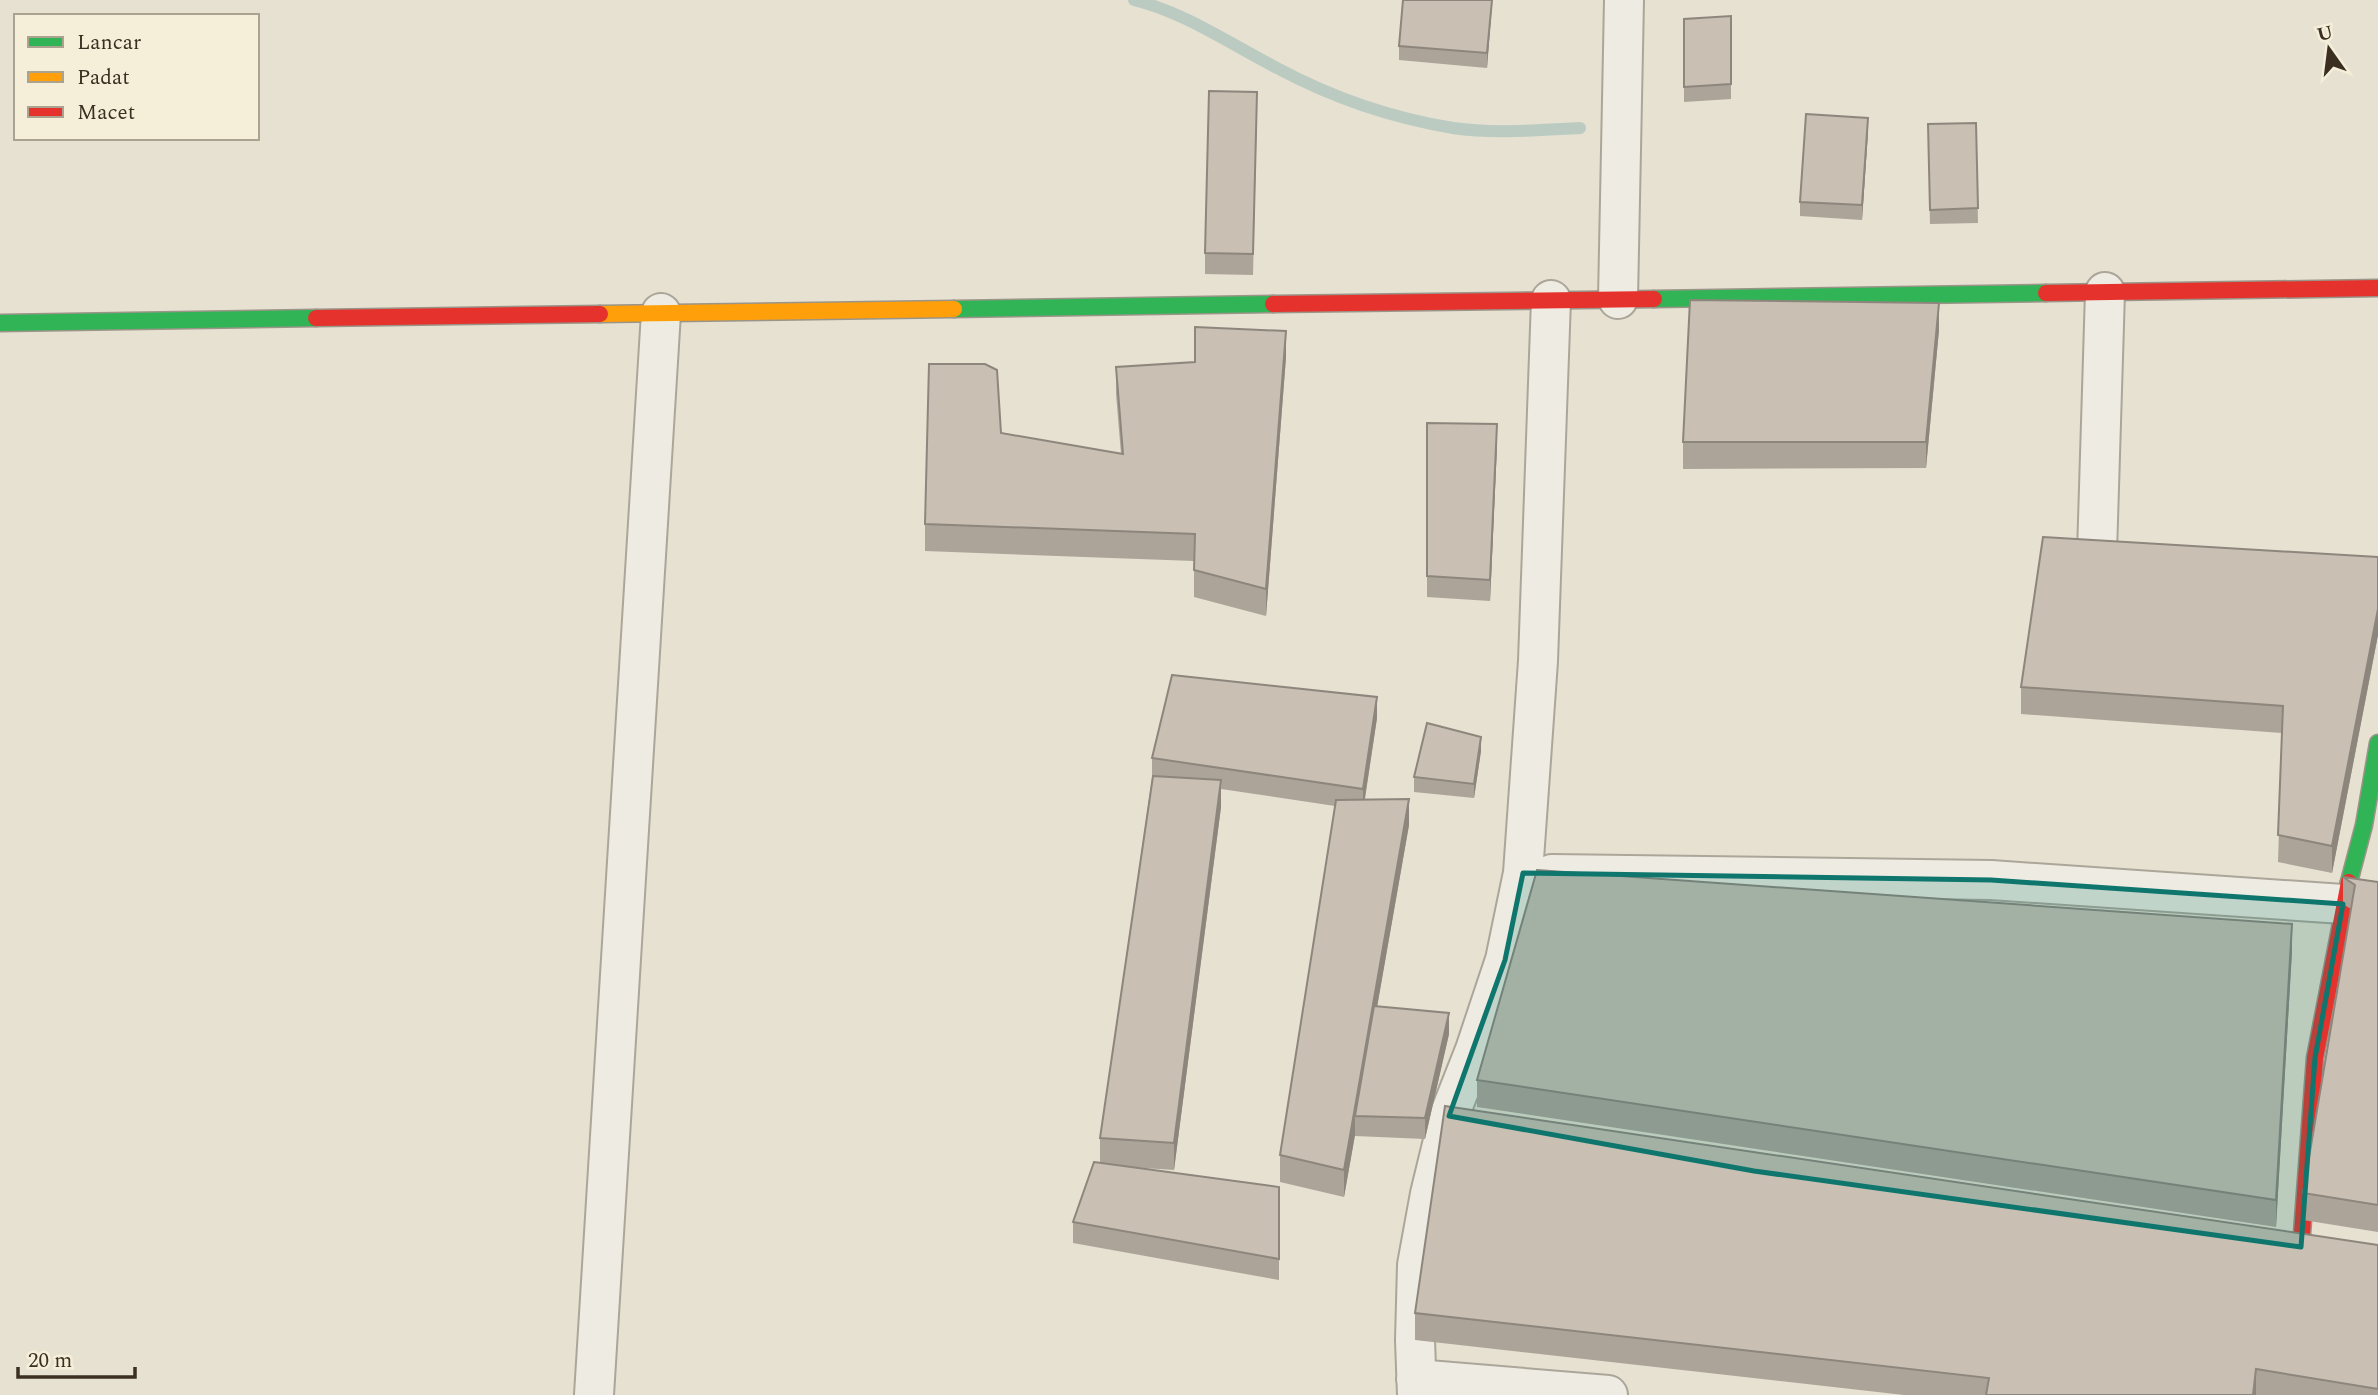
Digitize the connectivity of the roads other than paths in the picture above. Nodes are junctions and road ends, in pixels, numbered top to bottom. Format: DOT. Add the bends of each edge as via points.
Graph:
graph roads {
  1 [pos="1624,0"];
  2 [pos="2378,288"];
  3 [pos="2105,292"];
  4 [pos="1618,299"];
  5 [pos="1551,300"];
  6 [pos="661,313"];
  7 [pos="0,323"];
  8 [pos="2097,553"];
  9 [pos="2378,743"];
  10 [pos="1523,873"];
  11 [pos="2343,904"];
  12 [pos="2252,1239"];
  13 [pos="2301,1247"];
  14 [pos="2339,1250"];
  15 [pos="1416,1387"];
  16 [pos="594,1395"];
  17 [pos="1608,1395"];
  1 -- 4 [label="street"];
  2 -- 3 [label="street"];
  3 -- 4 [label="street"];
  3 -- 8 [label="street"];
  4 -- 5 [label="street"];
  5 -- 6 [label="street"];
  5 -- 10 [label="street" via="1538,661"];
  6 -- 7 [label="street"];
  6 -- 16 [label="street"];
  9 -- 11 [label="street" via="2364,825"];
  10 -- 11 [label="street" via="1991,880"];
  10 -- 15 [label="street" via="1505,960 1430,1194 1416,1265"];
  11 -- 13 [label="street" via="2315,1058"];
  12 -- 13 [label="street"];
  13 -- 14 [label="street"];
  15 -- 17 [label="street"];
}
